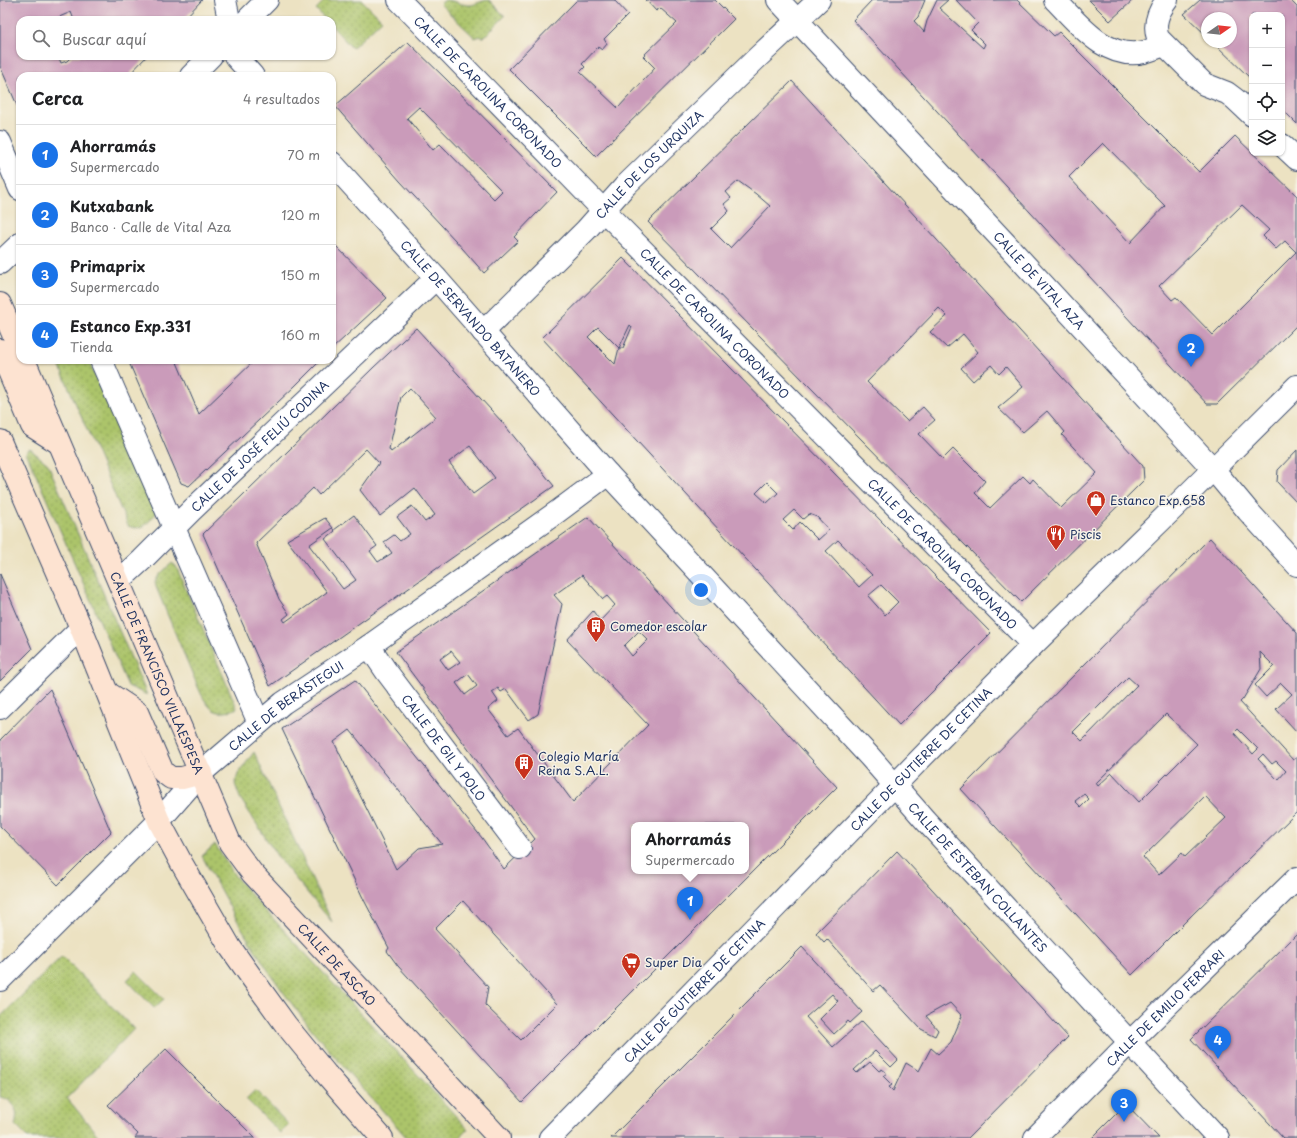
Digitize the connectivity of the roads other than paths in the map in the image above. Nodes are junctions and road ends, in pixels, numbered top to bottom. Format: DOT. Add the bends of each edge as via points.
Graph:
graph roads {
  1 [pos="225,0"];
  2 [pos="267,0"];
  3 [pos="399,0"];
  4 [pos="778,0"];
  5 [pos="819,0"];
  6 [pos="1055,0"];
  7 [pos="1167,0"];
  8 [pos="228,16"];
  9 [pos="251,16"];
  10 [pos="797,20"];
  11 [pos="1164,45"];
  12 [pos="207,60"];
  13 [pos="239,60"];
  14 [pos="195,72"];
  15 [pos="249,72"];
  16 [pos="1249,112"];
  17 [pos="0,142"];
  18 [pos="1285,148"];
  19 [pos="1297,159"];
  20 [pos="336,167"];
  21 [pos="16,180"];
  22 [pos="603,210"];
  23 [pos="16,248"];
  24 [pos="0,263"];
  25 [pos="436,278"];
  26 [pos="0,304"];
  27 [pos="483,332"];
  28 [pos="16,341"];
  29 [pos="0,350"];
  30 [pos="26,364"];
  31 [pos="103,364"];
  32 [pos="1297,386"];
  33 [pos="0,441"];
  34 [pos="59,443"];
  35 [pos="1213,469"];
  36 [pos="608,474"];
  37 [pos="174,527"];
  38 [pos="1297,565"];
  39 [pos="119,581"];
  40 [pos="81,628"];
  41 [pos="1033,645"];
  42 [pos="369,646"];
  43 [pos="108,693"];
  44 [pos="0,708"];
  45 [pos="259,723"];
  46 [pos="201,773"];
  47 [pos="895,786"];
  48 [pos="159,822"];
  49 [pos="520,848"];
  50 [pos="1297,878"];
  51 [pos="0,980"];
  52 [pos="1130,1042"];
  53 [pos="382,1138"];
  54 [pos="499,1138"];
  55 [pos="550,1138"];
  56 [pos="1035,1138"];
  57 [pos="1218,1138"];
  1 -- 8 [label="street"];
  2 -- 9 [label="street"];
  3 -- 22 [label="street, CALLE DE CAROLINA CORONADO"];
  4 -- 10 [label="street, CALLE DE VITAL AZA"];
  5 -- 10 [label="street, CALLE DE LOS URQUIZA"];
  6 -- 11 [label="street" via="1106,47 1129,53 1143,52"];
  7 -- 11 [label="street" via="1156,20 1155,30"];
  10 -- 22 [label="street, CALLE DE LOS URQUIZA"];
  10 -- 35 [label="street, CALLE DE VITAL AZA"];
  11 -- 16 [label="street" via="1204,84 1227,93"];
  12 -- 14 [label="street"];
  13 -- 15 [label="street"];
  17 -- 21 [label="street"];
  18 -- 19 [label="street"];
  20 -- 25 [label="street, CALLE DE SERVANDO BATANERO"];
  22 -- 27 [label="street, CALLE DE LOS URQUIZA"];
  22 -- 41 [label="street, CALLE DE CAROLINA CORONADO"];
  23 -- 24 [label="street"];
  25 -- 27 [label="street, CALLE DE SERVANDO BATANERO"];
  25 -- 37 [label="street, CALLE DE JOSÉ FELIÚ CODINA"];
  26 -- 28 [label="street"];
  27 -- 36 [label="street, CALLE DE SERVANDO BATANERO"];
  29 -- 34 [label="street" via="32,426"];
  30 -- 34 [label="street, CALLE DE FRANCISCO VILLAESPESA"];
  31 -- 37 [label="street"];
  32 -- 35 [label="street, CALLE DE GUTIERRE DE CETINA"];
  33 -- 40 [label="street"];
  34 -- 39 [label="street, CALLE DE FRANCISCO VILLAESPESA"];
  35 -- 38 [label="street, CALLE DE VITAL AZA"];
  35 -- 41 [label="street, CALLE DE GUTIERRE DE CETINA"];
  36 -- 42 [label="street, CALLE DE BERÁSTEGUI"];
  36 -- 47 [label="street, CALLE DE ESTEBAN COLLANTES"];
  37 -- 39 [label="street, CALLE DE JOSÉ FELIÚ CODINA"];
  37 -- 45 [label="street"];
  39 -- 46 [label="street, CALLE DE FRANCISCO VILLAESPESA"];
  40 -- 43 [label="street"];
  40 -- 44 [label="street"];
  41 -- 47 [label="street, CALLE DE GUTIERRE DE CETINA"];
  42 -- 45 [label="street, CALLE DE BERÁSTEGUI" via="283,703"];
  42 -- 49 [label="street, CALLE DE GIL Y POLO"];
  43 -- 46 [label="street, CALLE DE FRANCISCO VILLAESPESA" via="137,712 163,772 171,778"];
  43 -- 48 [label="street"];
  45 -- 46 [label="street, CALLE DE BERÁSTEGUI"];
  46 -- 48 [label="street, CALLE DE BERÁSTEGUI"];
  46 -- 54 [label="street, CALLE DE ASCAO" via="230,843 252,873"];
  47 -- 52 [label="street, CALLE DE ESTEBAN COLLANTES"];
  47 -- 55 [label="street, CALLE DE GUTIERRE DE CETINA"];
  48 -- 51 [label="street, CALLE DE BERÁSTEGUI"];
  48 -- 53 [label="street" via="230,947 286,1025"];
  50 -- 52 [label="street, CALLE DE EMILIO FERRARI"];
  52 -- 56 [label="street, CALLE DE EMILIO FERRARI"];
  52 -- 57 [label="street, CALLE DE ESTEBAN COLLANTES"];
}
